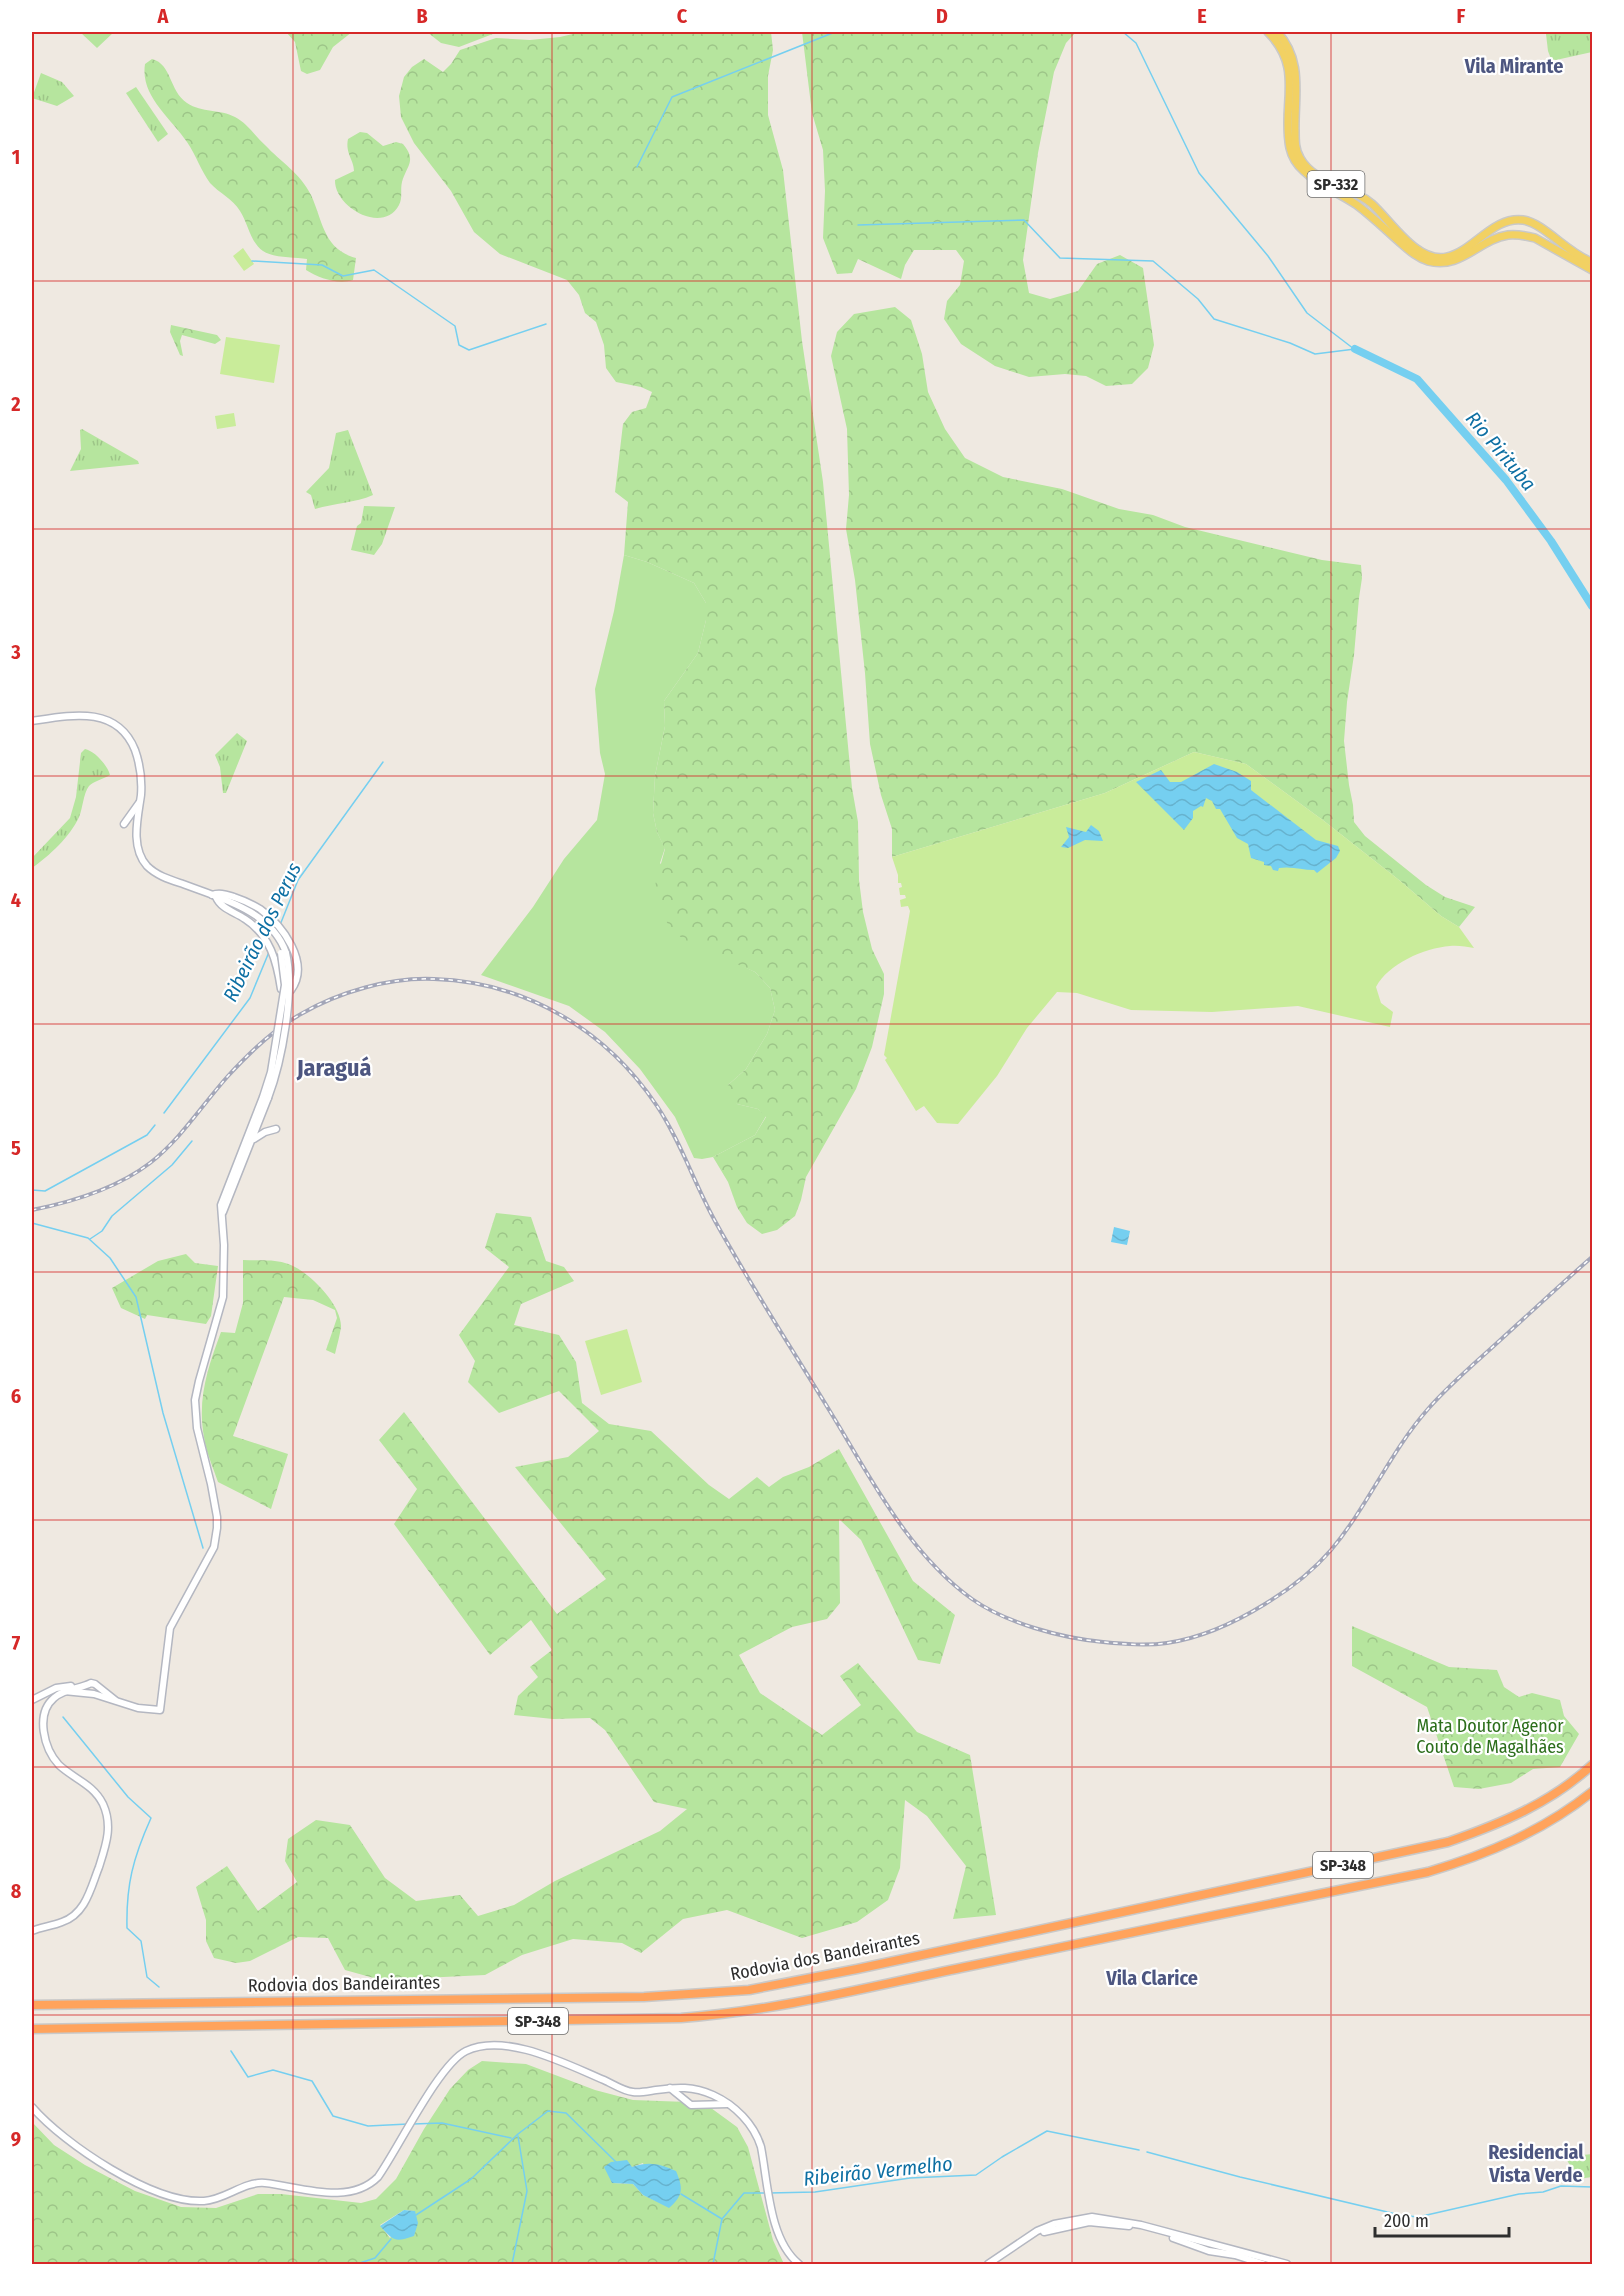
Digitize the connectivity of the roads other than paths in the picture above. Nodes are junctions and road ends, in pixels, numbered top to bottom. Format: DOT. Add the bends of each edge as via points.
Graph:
graph roads {
  1 [pos="1268,32"];
  2 [pos="1277,32"];
  3 [pos="1508,222"];
  4 [pos="1531,222"];
  5 [pos="1509,235"];
  6 [pos="1526,236"];
  7 [pos="1593,262"];
  8 [pos="1593,270"];
  9 [pos="32,721"];
  10 [pos="139,803"];
  11 [pos="124,824"];
  12 [pos="214,896"];
  13 [pos="266,1098"];
  14 [pos="276,1129"];
  15 [pos="254,1139"];
  16 [pos="223,1213"];
  17 [pos="75,1687"];
  18 [pos="98,1687"];
  19 [pos="48,1691"];
  20 [pos="89,1691"];
  21 [pos="62,1692"];
  22 [pos="32,1700"];
  23 [pos="116,1702"];
  24 [pos="1593,1765"];
  25 [pos="1593,1792"];
  26 [pos="32,1932"];
  27 [pos="32,2005"];
  28 [pos="32,2029"];
  29 [pos="686,2087"];
  30 [pos="670,2088"];
  31 [pos="717,2097"];
  32 [pos="682,2098"];
  33 [pos="729,2104"];
  34 [pos="710,2106"];
  35 [pos="32,2107"];
  36 [pos="1029,2236"];
  37 [pos="1212,2244"];
  38 [pos="1209,2251"];
  39 [pos="1287,2264"];
  40 [pos="799,2265"];
  41 [pos="988,2265"];
  42 [pos="1263,2265"];
  1 -- 5 [label="main road, SP-332" via="1287,61 1291,82 1290,148 1306,173 1358,206 1410,251 1430,261 1449,263"];
  2 -- 3 [label="main road, SP-332" via="1289,48 1296,69 1295,143 1298,156 1311,171 1366,199 1409,243 1432,257 1456,254"];
  3 -- 4 [label="main road"];
  3 -- 5 [label="main road"];
  4 -- 6 [label="main road"];
  4 -- 7 [label="main road" via="1567,250"];
  5 -- 6 [label="main road, SP-332"];
  6 -- 8 [label="main road, SP-332"];
  9 -- 10 [label="main road" via="78,716 103,718 120,727 137,756"];
  10 -- 11 [label="main road"];
  10 -- 12 [label="main road" via="136,834 143,861 159,875"];
  12 -- 12 [label="main road" via="258,931 276,960 281,989 291,990 297,972 294,950 273,921 242,900 217,893"];
  12 -- 13 [label="main road, bridge" via="248,910 277,937 290,970 276,1074"];
  13 -- 15 [label="main road"];
  13 -- 16 [label="main road" via="221,1205"];
  14 -- 15 [label="main road"];
  15 -- 16 [label="main road"];
  16 -- 23 [label="main road" via="224,1298 199,1381 195,1415 213,1491 217,1528 214,1547 170,1628 160,1710"];
  17 -- 19 [label="main road"];
  17 -- 20 [label="main road"];
  17 -- 21 [label="main road"];
  18 -- 20 [label="main road"];
  18 -- 20 [label="main road" via="92,1683"];
  18 -- 23 [label="main road"];
  19 -- 21 [label="main road"];
  19 -- 22 [label="main road"];
  20 -- 21 [label="main road"];
  20 -- 23 [label="main road"];
  21 -- 26 [label="main road" via="49,1703 44,1714 49,1749 59,1765 94,1791 104,1807 108,1834 81,1909 70,1919"];
  24 -- 27 [label="highway, Rodovia dos Bandeirantes / SP-348" via="1522,1813 1448,1842 749,1990 644,1997"];
  25 -- 28 [label="highway, SP-348" via="1534,1832 1496,1850 1428,1872 736,2014"];
  29 -- 30 [label="main road"];
  29 -- 31 [label="main road"];
  29 -- 32 [label="main road"];
  30 -- 32 [label="main road"];
  30 -- 35 [label="main road" via="631,2092 515,2046 474,2048 448,2066 389,2162 363,2190 344,2193 260,2183 203,2201 173,2196 107,2168 50,2127"];
  31 -- 33 [label="main road"];
  31 -- 34 [label="main road"];
  32 -- 34 [label="main road" via="691,2105"];
  33 -- 34 [label="main road"];
  33 -- 40 [label="main road" via="758,2137 780,2239"];
  36 -- 37 [label="main road" via="1054,2224 1092,2217"];
  36 -- 38 [label="main road" via="1075,2224 1105,2223 1158,2233"];
  36 -- 41 [label="main road"];
  37 -- 38 [label="main road"];
  37 -- 39 [label="main road"];
  38 -- 42 [label="main road"];
}
